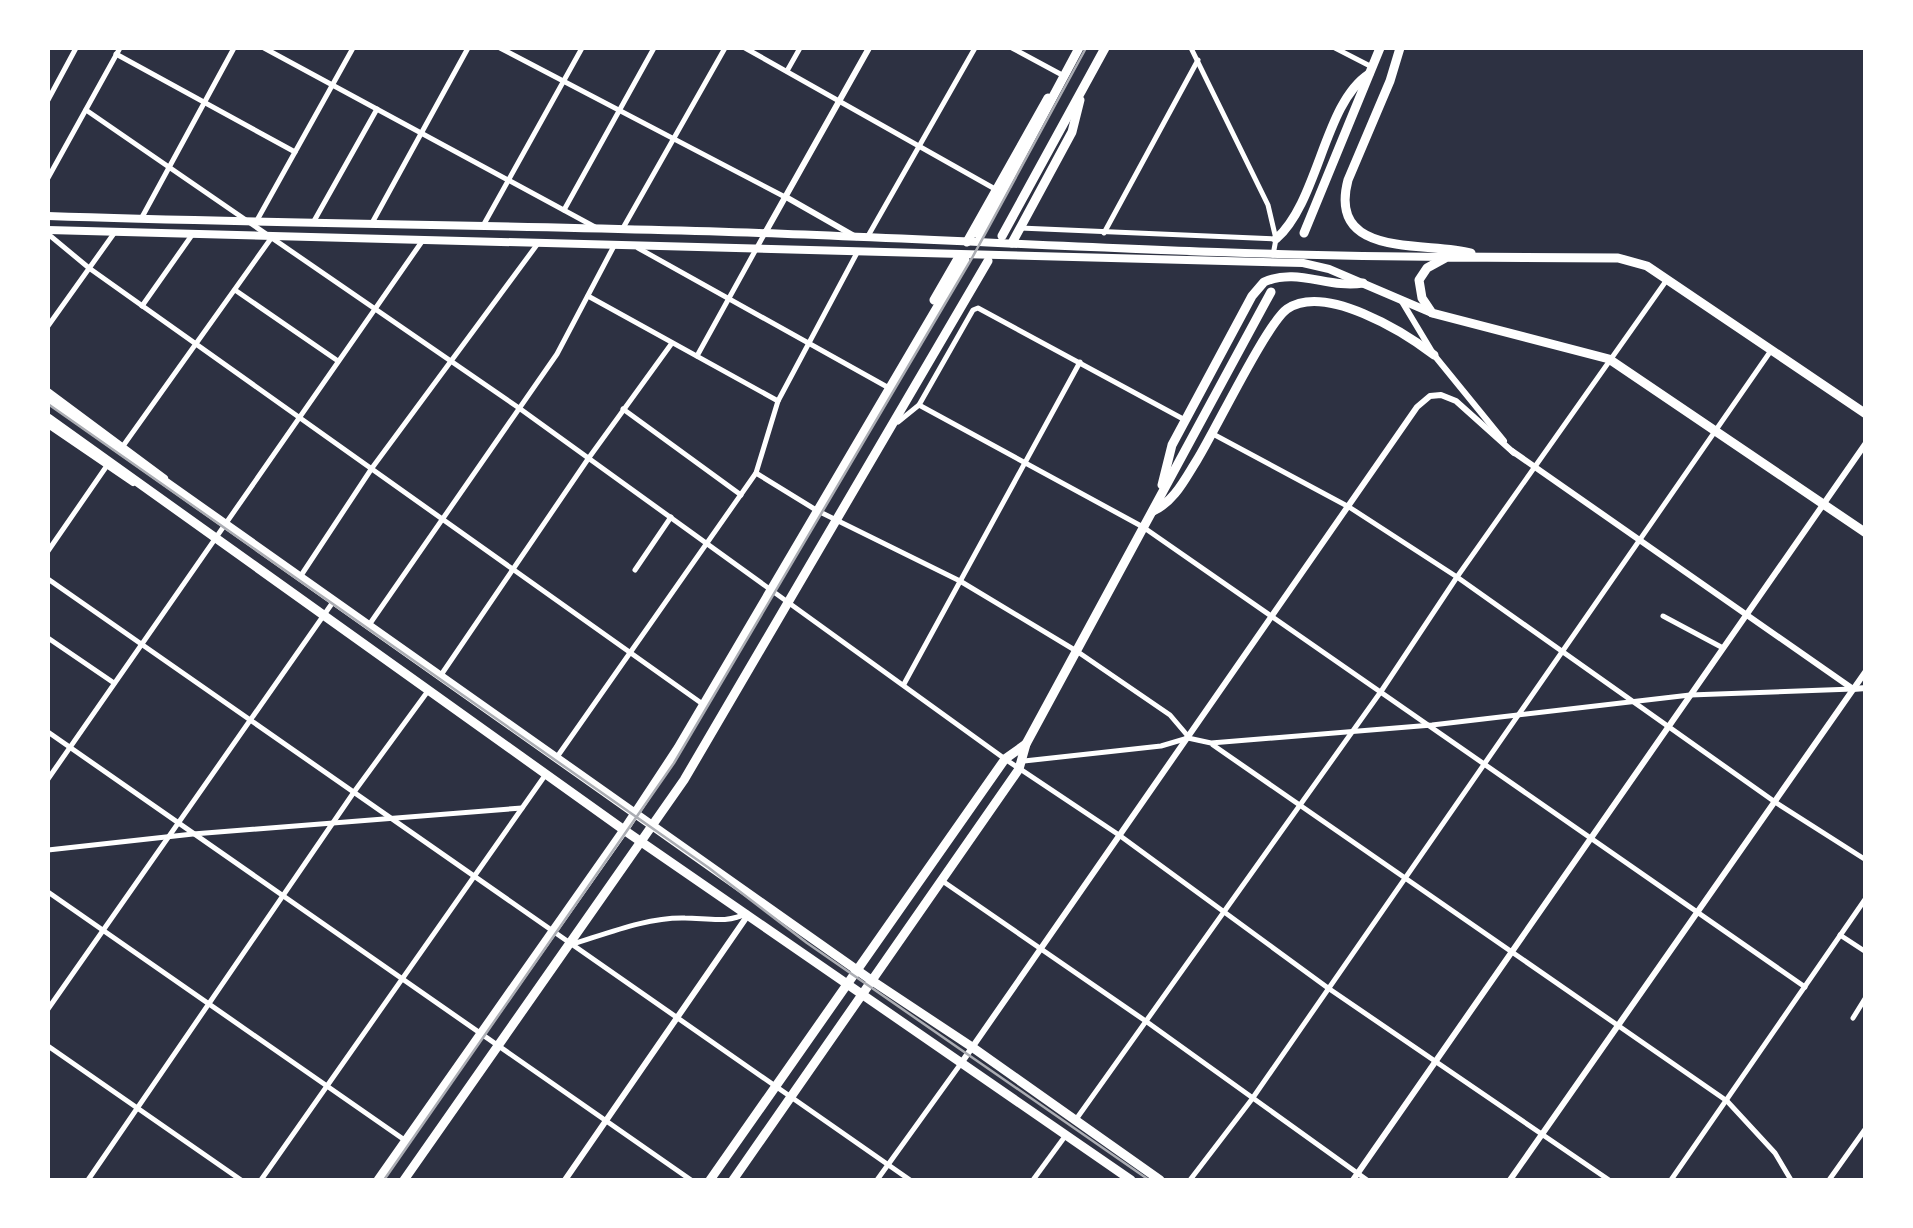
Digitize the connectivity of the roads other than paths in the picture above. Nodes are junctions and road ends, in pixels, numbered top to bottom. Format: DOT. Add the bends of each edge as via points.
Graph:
graph roads {
  1 [pos="76,48"];
  2 [pos="234,48"];
  3 [pos="264,48"];
  4 [pos="353,48"];
  5 [pos="468,48"];
  6 [pos="500,48"];
  7 [pos="582,48"];
  8 [pos="654,48"];
  9 [pos="725,48"];
  10 [pos="745,48"];
  11 [pos="800,48"];
  12 [pos="870,48"];
  13 [pos="975,48"];
  14 [pos="1012,48"];
  15 [pos="1079,48"];
  16 [pos="1105,48"];
  17 [pos="1191,48"];
  18 [pos="1334,48"];
  19 [pos="1380,48"];
  20 [pos="1400,48"];
  21 [pos="118,51"];
  22 [pos="1198,59"];
  23 [pos="1371,70"];
  24 [pos="787,71"];
  25 [pos="1064,76"];
  26 [pos="563,80"];
  27 [pos="332,84"];
  28 [pos="1083,87"];
  29 [pos="48,100"];
  30 [pos="840,101"];
  31 [pos="203,102"];
  32 [pos="377,109"];
  33 [pos="86,110"];
  34 [pos="619,110"];
  35 [pos="420,132"];
  36 [pos="674,138"];
  37 [pos="920,145"];
  38 [pos="295,152"];
  39 [pos="168,167"];
  40 [pos="48,178"];
  41 [pos="509,179"];
  42 [pos="996,190"];
  43 [pos="786,197"];
  44 [pos="564,210"];
  45 [pos="48,216"];
  46 [pos="141,219"];
  47 [pos="255,224"];
  48 [pos="312,224"];
  49 [pos="484,224"];
  50 [pos="370,226"];
  51 [pos="597,228"];
  52 [pos="1020,228"];
  53 [pos="623,229"];
  54 [pos="48,232"];
  55 [pos="115,232"];
  56 [pos="765,233"];
  57 [pos="1104,233"];
  58 [pos="1304,234"];
  59 [pos="192,235"];
  60 [pos="979,235"];
  61 [pos="272,236"];
  62 [pos="1002,236"];
  63 [pos="862,238"];
  64 [pos="1276,239"];
  65 [pos="422,240"];
  66 [pos="540,242"];
  67 [pos="967,242"];
  68 [pos="1012,243"];
  69 [pos="615,244"];
  70 [pos="632,245"];
  71 [pos="755,248"];
  72 [pos="858,252"];
  73 [pos="1273,255"];
  74 [pos="1478,256"];
  75 [pos="1447,257"];
  76 [pos="962,258"];
  77 [pos="988,261"];
  78 [pos="88,268"];
  79 [pos="1668,278"];
  80 [pos="1363,283"];
  81 [pos="235,290"];
  82 [pos="1271,292"];
  83 [pos="588,296"];
  84 [pos="728,298"];
  85 [pos="1401,300"];
  86 [pos="142,306"];
  87 [pos="376,310"];
  88 [pos="1432,313"];
  89 [pos="49,322"];
  90 [pos="672,343"];
  91 [pos="809,343"];
  92 [pos="196,344"];
  93 [pos="1771,350"];
  94 [pos="1434,355"];
  95 [pos="697,356"];
  96 [pos="1608,359"];
  97 [pos="338,361"];
  98 [pos="450,362"];
  99 [pos="1080,362"];
  100 [pos="890,387"];
  101 [pos="48,391"];
  102 [pos="50,401"];
  103 [pos="778,401"];
  104 [pos="918,404"];
  105 [pos="519,408"];
  106 [pos="624,409"];
  107 [pos="1866,414"];
  108 [pos="299,418"];
  109 [pos="1185,420"];
  110 [pos="49,427"];
  111 [pos="889,429"];
  112 [pos="1716,431"];
  113 [pos="1213,434"];
  114 [pos="1866,443"];
  115 [pos="123,446"];
  116 [pos="1514,453"];
  117 [pos="588,459"];
  118 [pos="1026,463"];
  119 [pos="106,467"];
  120 [pos="1534,467"];
  121 [pos="372,468"];
  122 [pos="756,473"];
  123 [pos="167,484"];
  124 [pos="150,489"];
  125 [pos="1161,492"];
  126 [pos="741,495"];
  127 [pos="1823,503"];
  128 [pos="1348,507"];
  129 [pos="816,510"];
  130 [pos="1150,512"];
  131 [pos="672,517"];
  132 [pos="837,518"];
  133 [pos="443,519"];
  134 [pos="226,526"];
  135 [pos="1142,526"];
  136 [pos="1866,532"];
  137 [pos="218,538"];
  138 [pos="1639,540"];
  139 [pos="708,543"];
  140 [pos="48,551"];
  141 [pos="512,570"];
  142 [pos="634,570"];
  143 [pos="300,577"];
  144 [pos="1457,577"];
  145 [pos="48,578"];
  146 [pos="960,581"];
  147 [pos="772,589"];
  148 [pos="334,600"];
  149 [pos="788,602"];
  150 [pos="324,614"];
  151 [pos="1746,614"];
  152 [pos="1273,616"];
  153 [pos="1663,616"];
  154 [pos="369,625"];
  155 [pos="48,638"];
  156 [pos="142,644"];
  157 [pos="1723,648"];
  158 [pos="1563,649"];
  159 [pos="1078,652"];
  160 [pos="631,654"];
  161 [pos="1866,671"];
  162 [pos="441,676"];
  163 [pos="114,683"];
  164 [pos="904,684"];
  165 [pos="1866,688"];
  166 [pos="1853,689"];
  167 [pos="1382,690"];
  168 [pos="428,691"];
  169 [pos="1690,696"];
  170 [pos="1639,703"];
  171 [pos="704,706"];
  172 [pos="1520,713"];
  173 [pos="250,720"];
  174 [pos="1670,724"];
  175 [pos="1432,725"];
  176 [pos="1353,729"];
  177 [pos="48,732"];
  178 [pos="1188,738"];
  179 [pos="1211,743"];
  180 [pos="1026,744"];
  181 [pos="69,748"];
  182 [pos="556,759"];
  183 [pos="1005,759"];
  184 [pos="1486,762"];
  185 [pos="1022,765"];
  186 [pos="546,774"];
  187 [pos="48,779"];
  188 [pos="354,792"];
  189 [pos="1775,802"];
  190 [pos="1301,804"];
  191 [pos="522,808"];
  192 [pos="636,813"];
  193 [pos="392,819"];
  194 [pos="333,822"];
  195 [pos="176,824"];
  196 [pos="654,826"];
  197 [pos="624,830"];
  198 [pos="192,834"];
  199 [pos="1119,835"];
  200 [pos="1593,836"];
  201 [pos="167,837"];
  202 [pos="643,843"];
  203 [pos="48,850"];
  204 [pos="1866,860"];
  205 [pos="1406,877"];
  206 [pos="474,878"];
  207 [pos="941,880"];
  208 [pos="48,892"];
  209 [pos="283,896"];
  210 [pos="1866,898"];
  211 [pos="1699,910"];
  212 [pos="1223,913"];
  213 [pos="748,914"];
  214 [pos="103,929"];
  215 [pos="552,933"];
  216 [pos="1840,935"];
  217 [pos="570,945"];
  218 [pos="1039,949"];
  219 [pos="1514,952"];
  220 [pos="1866,952"];
  221 [pos="856,970"];
  222 [pos="403,980"];
  223 [pos="870,980"];
  224 [pos="847,983"];
  225 [pos="1805,986"];
  226 [pos="1328,988"];
  227 [pos="862,993"];
  228 [pos="1866,997"];
  229 [pos="210,1004"];
  230 [pos="48,1009"];
  231 [pos="676,1017"];
  232 [pos="1853,1018"];
  233 [pos="1148,1022"];
  234 [pos="1618,1024"];
  235 [pos="480,1035"];
  236 [pos="48,1046"];
  237 [pos="498,1048"];
  238 [pos="972,1048"];
  239 [pos="962,1062"];
  240 [pos="1436,1063"];
  241 [pos="776,1085"];
  242 [pos="326,1086"];
  243 [pos="792,1096"];
  244 [pos="1252,1100"];
  245 [pos="1727,1101"];
  246 [pos="138,1109"];
  247 [pos="1076,1120"];
  248 [pos="605,1123"];
  249 [pos="1866,1128"];
  250 [pos="1066,1135"];
  251 [pos="1542,1135"];
  252 [pos="406,1141"];
  253 [pos="888,1165"];
  254 [pos="1355,1177"];
  255 [pos="88,1180"];
  256 [pos="240,1180"];
  257 [pos="261,1180"];
  258 [pos="378,1180"];
  259 [pos="404,1180"];
  260 [pos="565,1180"];
  261 [pos="691,1180"];
  262 [pos="710,1180"];
  263 [pos="733,1180"];
  264 [pos="877,1180"];
  265 [pos="910,1180"];
  266 [pos="1033,1180"];
  267 [pos="1130,1180"];
  268 [pos="1160,1180"];
  269 [pos="1190,1180"];
  270 [pos="1367,1180"];
  271 [pos="1510,1180"];
  272 [pos="1609,1180"];
  273 [pos="1671,1180"];
  274 [pos="1792,1180"];
  275 [pos="1830,1180"];
  1 -- 29 [label="street"];
  2 -- 31 [label="street"];
  3 -- 27 [label="street"];
  4 -- 27 [label="street"];
  5 -- 35 [label="street"];
  6 -- 26 [label="street"];
  7 -- 26 [label="street"];
  8 -- 34 [label="street"];
  9 -- 36 [label="street"];
  10 -- 24 [label="street"];
  11 -- 24 [label="street"];
  12 -- 30 [label="street"];
  13 -- 37 [label="street"];
  14 -- 25 [label="street"];
  15 -- 25 [label="main road"];
  16 -- 28 [label="main road"];
  17 -- 22 [label="street"];
  18 -- 23 [label="street"];
  19 -- 23 [label="main road"];
  20 -- 74 [label="main road" via="1348,180 1349,218 1383,243"];
  21 -- 31 [label="street"];
  21 -- 33 [label="street"];
  22 -- 57 [label="street"];
  22 -- 64 [label="street" via="1268,205"];
  23 -- 58 [label="main road"];
  23 -- 64 [label="main road" via="1348,96 1302,201"];
  24 -- 30 [label="street"];
  25 -- 42 [label="main road"];
  25 -- 60 [label="main road"];
  26 -- 34 [label="street"];
  26 -- 41 [label="street"];
  27 -- 32 [label="street"];
  27 -- 38 [label="street"];
  28 -- 52 [label="main road" via="1072,132"];
  28 -- 62 [label="main road"];
  30 -- 37 [label="street"];
  30 -- 43 [label="street"];
  31 -- 38 [label="street"];
  31 -- 39 [label="street"];
  32 -- 35 [label="street"];
  32 -- 48 [label="street"];
  33 -- 39 [label="street"];
  33 -- 40 [label="street"];
  34 -- 36 [label="street"];
  34 -- 44 [label="street"];
  35 -- 41 [label="street"];
  35 -- 50 [label="street"];
  36 -- 43 [label="street"];
  36 -- 53 [label="street"];
  37 -- 42 [label="street"];
  37 -- 63 [label="street"];
  38 -- 47 [label="street"];
  39 -- 46 [label="street"];
  39 -- 47 [label="street"];
  41 -- 44 [label="street"];
  41 -- 49 [label="street"];
  42 -- 67 [label="main road"];
  43 -- 56 [label="street"];
  43 -- 63 [label="street"];
  44 -- 51 [label="street"];
  45 -- 46 [label="main road"];
  46 -- 47 [label="main road"];
  47 -- 48 [label="main road"];
  47 -- 61 [label="street"];
  48 -- 50 [label="main road"];
  49 -- 50 [label="main road"];
  49 -- 51 [label="main road"];
  51 -- 53 [label="main road"];
  52 -- 57 [label="street"];
  52 -- 68 [label="main road"];
  53 -- 56 [label="main road"];
  53 -- 70 [label="main road"];
  54 -- 55 [label="main road"];
  54 -- 78 [label="street"];
  55 -- 59 [label="main road"];
  55 -- 78 [label="street"];
  56 -- 63 [label="main road"];
  56 -- 71 [label="street"];
  57 -- 64 [label="street"];
  59 -- 61 [label="main road"];
  59 -- 86 [label="street"];
  61 -- 65 [label="main road"];
  61 -- 81 [label="street"];
  61 -- 87 [label="street"];
  63 -- 67 [label="main road"];
  64 -- 73 [label="street"];
  65 -- 66 [label="main road"];
  65 -- 87 [label="street"];
  66 -- 69 [label="main road"];
  66 -- 98 [label="street"];
  67 -- 68 [label="main road"];
  68 -- 73 [label="main road"];
  69 -- 70 [label="main road"];
  69 -- 83 [label="street"];
  70 -- 71 [label="main road"];
  70 -- 84 [label="street"];
  71 -- 72 [label="main road"];
  71 -- 84 [label="street"];
  72 -- 76 [label="main road"];
  72 -- 91 [label="street"];
  73 -- 75 [label="main road"];
  74 -- 75 [label="main road"];
  74 -- 79 [label="main road" via="1618,258"];
  75 -- 88 [label="main road" via="1419,280"];
  76 -- 80 [label="main road" via="1304,263"];
  76 -- 100 [label="main road"];
  77 -- 111 [label="main road"];
  78 -- 86 [label="street"];
  78 -- 89 [label="street"];
  79 -- 93 [label="main road"];
  79 -- 96 [label="street"];
  80 -- 85 [label="main road"];
  80 -- 109 [label="main road" via="1344,286 1302,276 1264,282"];
  81 -- 92 [label="street"];
  81 -- 97 [label="street"];
  82 -- 125 [label="main road"];
  83 -- 90 [label="street"];
  83 -- 105 [label="street"];
  84 -- 91 [label="street"];
  84 -- 95 [label="street"];
  85 -- 88 [label="main road"];
  85 -- 94 [label="street"];
  86 -- 92 [label="street"];
  87 -- 97 [label="street"];
  87 -- 98 [label="street"];
  88 -- 96 [label="main road"];
  90 -- 95 [label="street"];
  90 -- 106 [label="street"];
  91 -- 100 [label="street"];
  91 -- 103 [label="street"];
  92 -- 108 [label="street"];
  92 -- 115 [label="street"];
  93 -- 107 [label="main road"];
  93 -- 112 [label="street"];
  94 -- 113 [label="main road" via="1386,322 1332,305 1297,304 1274,324"];
  94 -- 116 [label="street"];
  95 -- 103 [label="street"];
  96 -- 112 [label="main road"];
  96 -- 120 [label="street"];
  97 -- 108 [label="street"];
  98 -- 105 [label="street"];
  98 -- 121 [label="street"];
  99 -- 104 [label="street" via="978,308"];
  99 -- 109 [label="street"];
  99 -- 118 [label="street"];
  100 -- 129 [label="main road"];
  101 -- 115 [label="street"];
  102 -- 123 [label="main road"];
  103 -- 122 [label="street"];
  104 -- 111 [label="street"];
  104 -- 118 [label="street"];
  105 -- 117 [label="street"];
  105 -- 133 [label="street"];
  106 -- 117 [label="street"];
  106 -- 126 [label="street"];
  108 -- 121 [label="street"];
  108 -- 134 [label="street"];
  109 -- 125 [label="main road" via="1168,453"];
  110 -- 119 [label="street"];
  110 -- 124 [label="main road"];
  111 -- 132 [label="main road"];
  112 -- 127 [label="main road"];
  112 -- 138 [label="street"];
  113 -- 128 [label="street"];
  113 -- 130 [label="main road" via="1170,500"];
  114 -- 127 [label="street"];
  115 -- 123 [label="street"];
  116 -- 120 [label="street"];
  116 -- 128 [label="street" via="1456,401 1430,396"];
  117 -- 131 [label="street"];
  117 -- 141 [label="street"];
  118 -- 135 [label="street"];
  118 -- 146 [label="street"];
  119 -- 124 [label="street"];
  119 -- 140 [label="street"];
  120 -- 138 [label="street"];
  120 -- 144 [label="street"];
  121 -- 133 [label="street"];
  121 -- 143 [label="street"];
  122 -- 126 [label="street"];
  122 -- 129 [label="street"];
  123 -- 134 [label="main road"];
  124 -- 137 [label="main road"];
  125 -- 130 [label="main road"];
  126 -- 139 [label="street"];
  127 -- 136 [label="main road"];
  127 -- 151 [label="street"];
  128 -- 144 [label="street"];
  128 -- 152 [label="street"];
  129 -- 132 [label="street"];
  129 -- 147 [label="main road"];
  130 -- 135 [label="main road"];
  131 -- 139 [label="street"];
  131 -- 142 [label="street"];
  132 -- 146 [label="street"];
  132 -- 149 [label="main road"];
  133 -- 141 [label="street"];
  133 -- 154 [label="street"];
  134 -- 137 [label="street"];
  134 -- 143 [label="main road"];
  135 -- 152 [label="street"];
  135 -- 159 [label="main road"];
  137 -- 150 [label="main road"];
  137 -- 156 [label="street"];
  138 -- 151 [label="street"];
  138 -- 158 [label="street"];
  139 -- 147 [label="street"];
  139 -- 160 [label="street"];
  141 -- 160 [label="street"];
  141 -- 162 [label="street"];
  143 -- 148 [label="main road"];
  144 -- 158 [label="street"];
  144 -- 167 [label="street"];
  145 -- 156 [label="street"];
  146 -- 159 [label="street"];
  146 -- 164 [label="street"];
  147 -- 149 [label="street"];
  147 -- 171 [label="main road"];
  148 -- 150 [label="street"];
  148 -- 154 [label="main road"];
  149 -- 164 [label="street"];
  149 -- 196 [label="main road"];
  150 -- 168 [label="main road"];
  150 -- 173 [label="street"];
  151 -- 157 [label="street"];
  151 -- 166 [label="street"];
  152 -- 167 [label="street"];
  152 -- 178 [label="street"];
  153 -- 157 [label="street"];
  154 -- 162 [label="main road"];
  155 -- 163 [label="street"];
  156 -- 163 [label="street"];
  156 -- 173 [label="street"];
  157 -- 169 [label="street"];
  158 -- 170 [label="street"];
  158 -- 172 [label="street"];
  159 -- 178 [label="street" via="1170,714"];
  159 -- 180 [label="main road"];
  160 -- 171 [label="street"];
  160 -- 182 [label="street"];
  161 -- 166 [label="street"];
  162 -- 182 [label="main road"];
  163 -- 181 [label="street"];
  164 -- 183 [label="street"];
  165 -- 166 [label="street"];
  166 -- 169 [label="street"];
  166 -- 189 [label="street"];
  167 -- 175 [label="street"];
  167 -- 176 [label="street"];
  168 -- 186 [label="main road"];
  168 -- 188 [label="street"];
  169 -- 170 [label="street"];
  169 -- 174 [label="street"];
  170 -- 172 [label="street"];
  170 -- 174 [label="street"];
  171 -- 192 [label="main road"];
  172 -- 175 [label="street"];
  172 -- 184 [label="street"];
  173 -- 188 [label="street"];
  173 -- 195 [label="street"];
  174 -- 189 [label="street"];
  174 -- 200 [label="street"];
  175 -- 176 [label="street"];
  175 -- 184 [label="street"];
  176 -- 179 [label="street"];
  176 -- 190 [label="street"];
  177 -- 181 [label="street"];
  178 -- 179 [label="street"];
  178 -- 185 [label="street"];
  178 -- 199 [label="street"];
  179 -- 190 [label="street"];
  180 -- 183 [label="main road"];
  180 -- 185 [label="main road"];
  181 -- 187 [label="street"];
  181 -- 195 [label="street"];
  182 -- 192 [label="main road"];
  183 -- 185 [label="street"];
  183 -- 221 [label="main road"];
  184 -- 200 [label="street"];
  184 -- 205 [label="street"];
  185 -- 199 [label="street"];
  185 -- 207 [label="main road"];
  186 -- 191 [label="street"];
  186 -- 197 [label="main road"];
  188 -- 193 [label="street"];
  188 -- 194 [label="street"];
  189 -- 204 [label="street"];
  189 -- 211 [label="street"];
  190 -- 205 [label="street"];
  190 -- 212 [label="street"];
  191 -- 193 [label="street"];
  191 -- 206 [label="street"];
  192 -- 196 [label="main road"];
  192 -- 197 [label="main road"];
  193 -- 194 [label="street"];
  193 -- 206 [label="street"];
  194 -- 198 [label="street"];
  194 -- 209 [label="street"];
  195 -- 198 [label="street"];
  195 -- 201 [label="street"];
  196 -- 202 [label="main road"];
  196 -- 221 [label="main road"];
  197 -- 202 [label="main road"];
  197 -- 215 [label="main road"];
  198 -- 201 [label="street"];
  198 -- 209 [label="street"];
  199 -- 212 [label="street"];
  199 -- 218 [label="street"];
  200 -- 211 [label="street"];
  200 -- 219 [label="street"];
  201 -- 203 [label="street"];
  201 -- 214 [label="street"];
  202 -- 213 [label="main road"];
  202 -- 217 [label="main road"];
  205 -- 219 [label="street"];
  205 -- 226 [label="street"];
  206 -- 215 [label="street"];
  206 -- 222 [label="street"];
  207 -- 218 [label="street"];
  207 -- 223 [label="main road"];
  208 -- 214 [label="street"];
  209 -- 222 [label="street"];
  209 -- 229 [label="street"];
  210 -- 216 [label="street"];
  211 -- 225 [label="street"];
  211 -- 234 [label="street"];
  212 -- 226 [label="street"];
  212 -- 233 [label="street"];
  213 -- 217 [label="street" via="660,920"];
  213 -- 224 [label="main road"];
  213 -- 231 [label="street"];
  214 -- 229 [label="street"];
  214 -- 230 [label="street"];
  215 -- 217 [label="street"];
  215 -- 235 [label="main road"];
  216 -- 220 [label="street"];
  216 -- 225 [label="street"];
  217 -- 231 [label="street"];
  217 -- 237 [label="main road"];
  218 -- 233 [label="street"];
  218 -- 238 [label="street"];
  219 -- 234 [label="street"];
  219 -- 240 [label="street"];
  221 -- 223 [label="main road"];
  221 -- 224 [label="main road"];
  222 -- 235 [label="street"];
  222 -- 242 [label="street"];
  223 -- 227 [label="main road"];
  223 -- 238 [label="main road"];
  224 -- 227 [label="main road"];
  224 -- 241 [label="main road"];
  225 -- 245 [label="street"];
  226 -- 240 [label="street"];
  226 -- 244 [label="street"];
  227 -- 239 [label="main road"];
  227 -- 243 [label="main road"];
  228 -- 232 [label="street"];
  229 -- 242 [label="street"];
  229 -- 246 [label="street"];
  231 -- 241 [label="street"];
  231 -- 248 [label="street"];
  233 -- 244 [label="street"];
  233 -- 247 [label="street"];
  234 -- 245 [label="street"];
  234 -- 251 [label="street"];
  235 -- 237 [label="street"];
  235 -- 252 [label="main road"];
  236 -- 246 [label="street"];
  237 -- 248 [label="street"];
  237 -- 259 [label="main road"];
  238 -- 239 [label="street"];
  238 -- 247 [label="main road"];
  239 -- 250 [label="main road"];
  239 -- 253 [label="street"];
  240 -- 251 [label="street"];
  240 -- 254 [label="street"];
  241 -- 243 [label="street"];
  241 -- 262 [label="main road"];
  242 -- 252 [label="street"];
  242 -- 257 [label="street"];
  243 -- 253 [label="street"];
  243 -- 263 [label="main road"];
  244 -- 254 [label="street"];
  244 -- 269 [label="street"];
  245 -- 273 [label="street"];
  245 -- 274 [label="street"];
  246 -- 255 [label="street"];
  246 -- 256 [label="street"];
  247 -- 250 [label="street"];
  247 -- 268 [label="main road"];
  248 -- 260 [label="street"];
  248 -- 261 [label="street"];
  249 -- 275 [label="street"];
  250 -- 266 [label="street"];
  250 -- 267 [label="main road"];
  251 -- 271 [label="street"];
  251 -- 272 [label="street"];
  252 -- 258 [label="main road"];
  253 -- 264 [label="street"];
  253 -- 265 [label="street"];
  254 -- 270 [label="street"];
}
